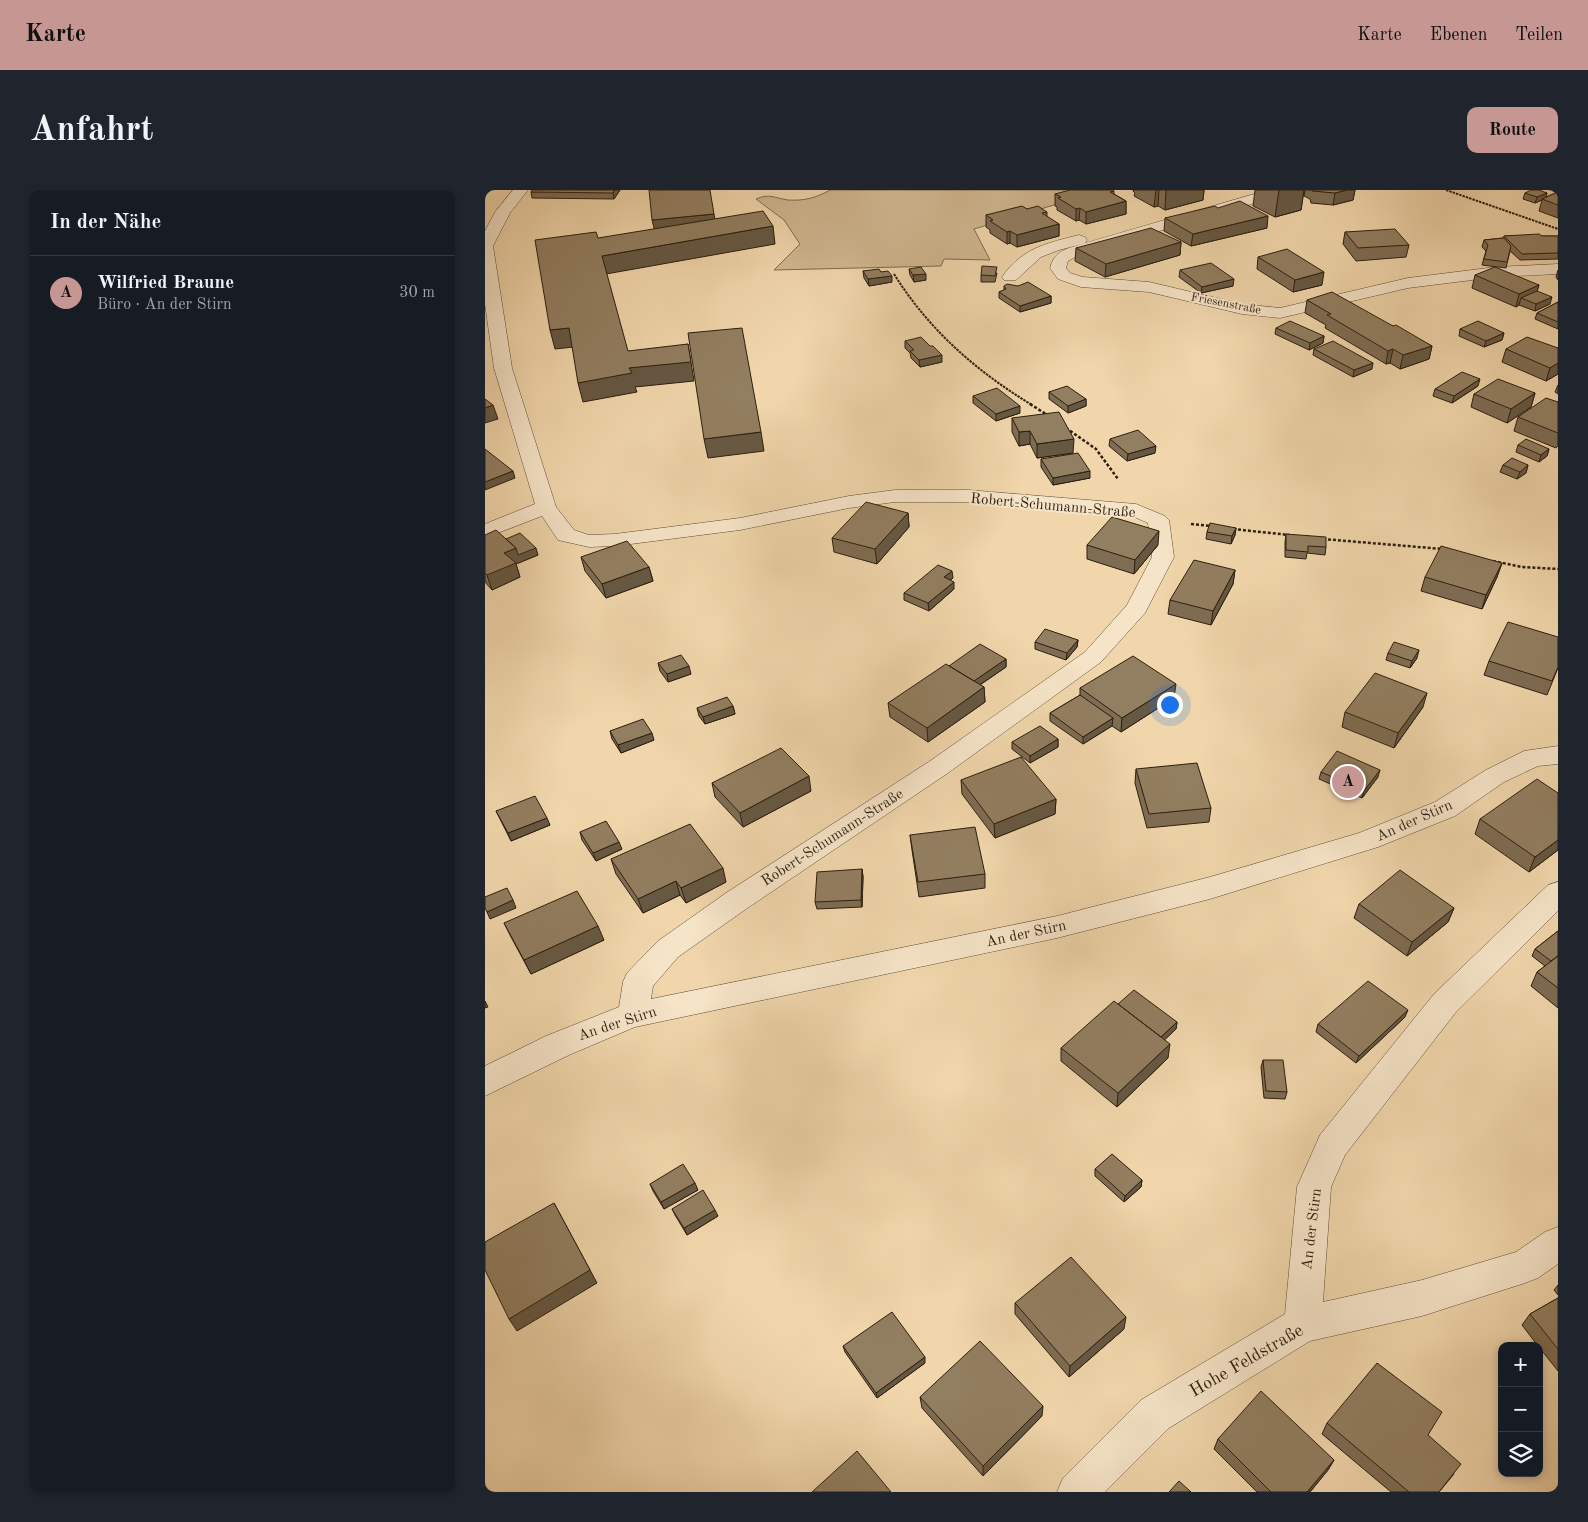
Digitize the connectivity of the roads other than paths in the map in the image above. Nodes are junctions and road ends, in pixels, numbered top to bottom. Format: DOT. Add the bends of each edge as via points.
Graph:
graph roads {
  1 [pos="521,190"];
  2 [pos="1284,190"];
  3 [pos="1148,230"];
  4 [pos="485,246"];
  5 [pos="1558,269"];
  6 [pos="1010,277"];
  7 [pos="546,507"];
  8 [pos="485,532"];
  9 [pos="1558,754"];
  10 [pos="1558,893"];
  11 [pos="633,1015"];
  12 [pos="485,1082"];
  13 [pos="1558,1244"];
  14 [pos="1303,1324"];
  15 [pos="1077,1492"];
  1 -- 4 [label="street, Robert-Schumann-Straße" via="503,212"];
  2 -- 3 [label="street, Friesenstraße"];
  3 -- 5 [label="street, Friesenstraße" via="1075,251 1060,259 1058,268 1064,276 1081,282 1149,287 1242,309 1280,313 1408,283 1496,272"];
  3 -- 6 [label="street, Friesenstraße" via="1137,225 1127,226 1039,251"];
  4 -- 7 [label="street, Robert-Schumann-Straße" via="503,368"];
  7 -- 8 [label="street"];
  7 -- 11 [label="street, Robert-Schumann-Straße" via="566,534 589,541 741,524 895,496 968,496 1137,510 1158,520 1163,557 1137,608 1093,657 939,768 735,901 668,949 638,982"];
  9 -- 11 [label="street, An der Stirn" via="1533,757 1495,776 1445,809 1368,840 1210,888 1057,927"];
  10 -- 14 [label="street, An der Stirn" via="1445,1003 1332,1146 1314,1187"];
  11 -- 12 [label="street, An der Stirn" via="584,1032"];
  13 -- 14 [label="street, Hohe Feldstraße" via="1525,1266 1422,1298"];
  14 -- 15 [label="street, Hohe Feldstraße" via="1155,1414"];
}
